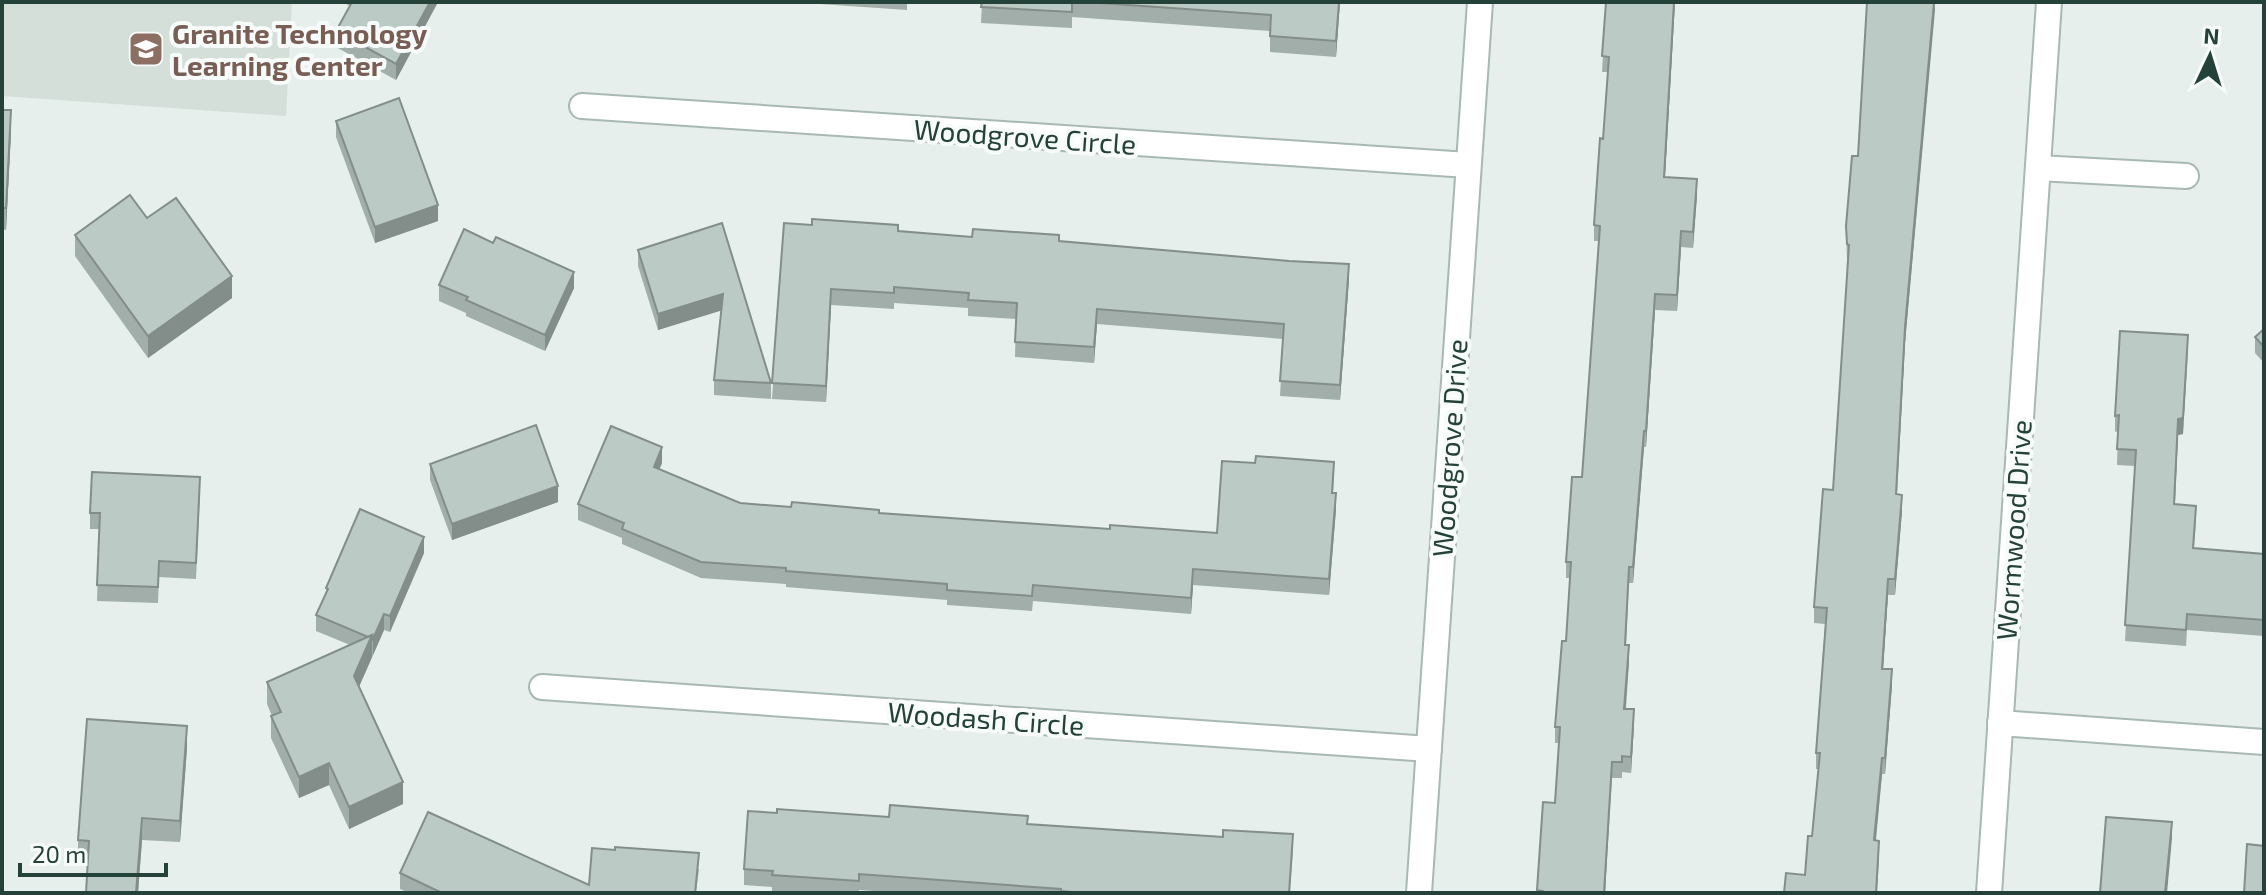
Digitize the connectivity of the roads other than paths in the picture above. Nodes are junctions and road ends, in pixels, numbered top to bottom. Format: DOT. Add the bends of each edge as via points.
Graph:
graph roads {
  1 [pos="1480,2"];
  2 [pos="2049,2"];
  3 [pos="582,106"];
  4 [pos="1468,165"];
  5 [pos="2038,168"];
  6 [pos="2186,176"];
  7 [pos="542,687"];
  8 [pos="2000,723"];
  9 [pos="2264,742"];
  10 [pos="1429,749"];
  11 [pos="1419,893"];
  12 [pos="1989,893"];
  1 -- 4 [label="street, Woodgrove Drive"];
  2 -- 5 [label="street, Wormwood Drive"];
  3 -- 4 [label="street, Woodgrove Circle"];
  4 -- 10 [label="street, Woodgrove Drive"];
  5 -- 6 [label="street"];
  5 -- 8 [label="street, Wormwood Drive"];
  7 -- 10 [label="street, Woodash Circle"];
  8 -- 9 [label="street"];
  8 -- 12 [label="street, Wormwood Drive"];
  10 -- 11 [label="street, Woodgrove Drive"];
}
